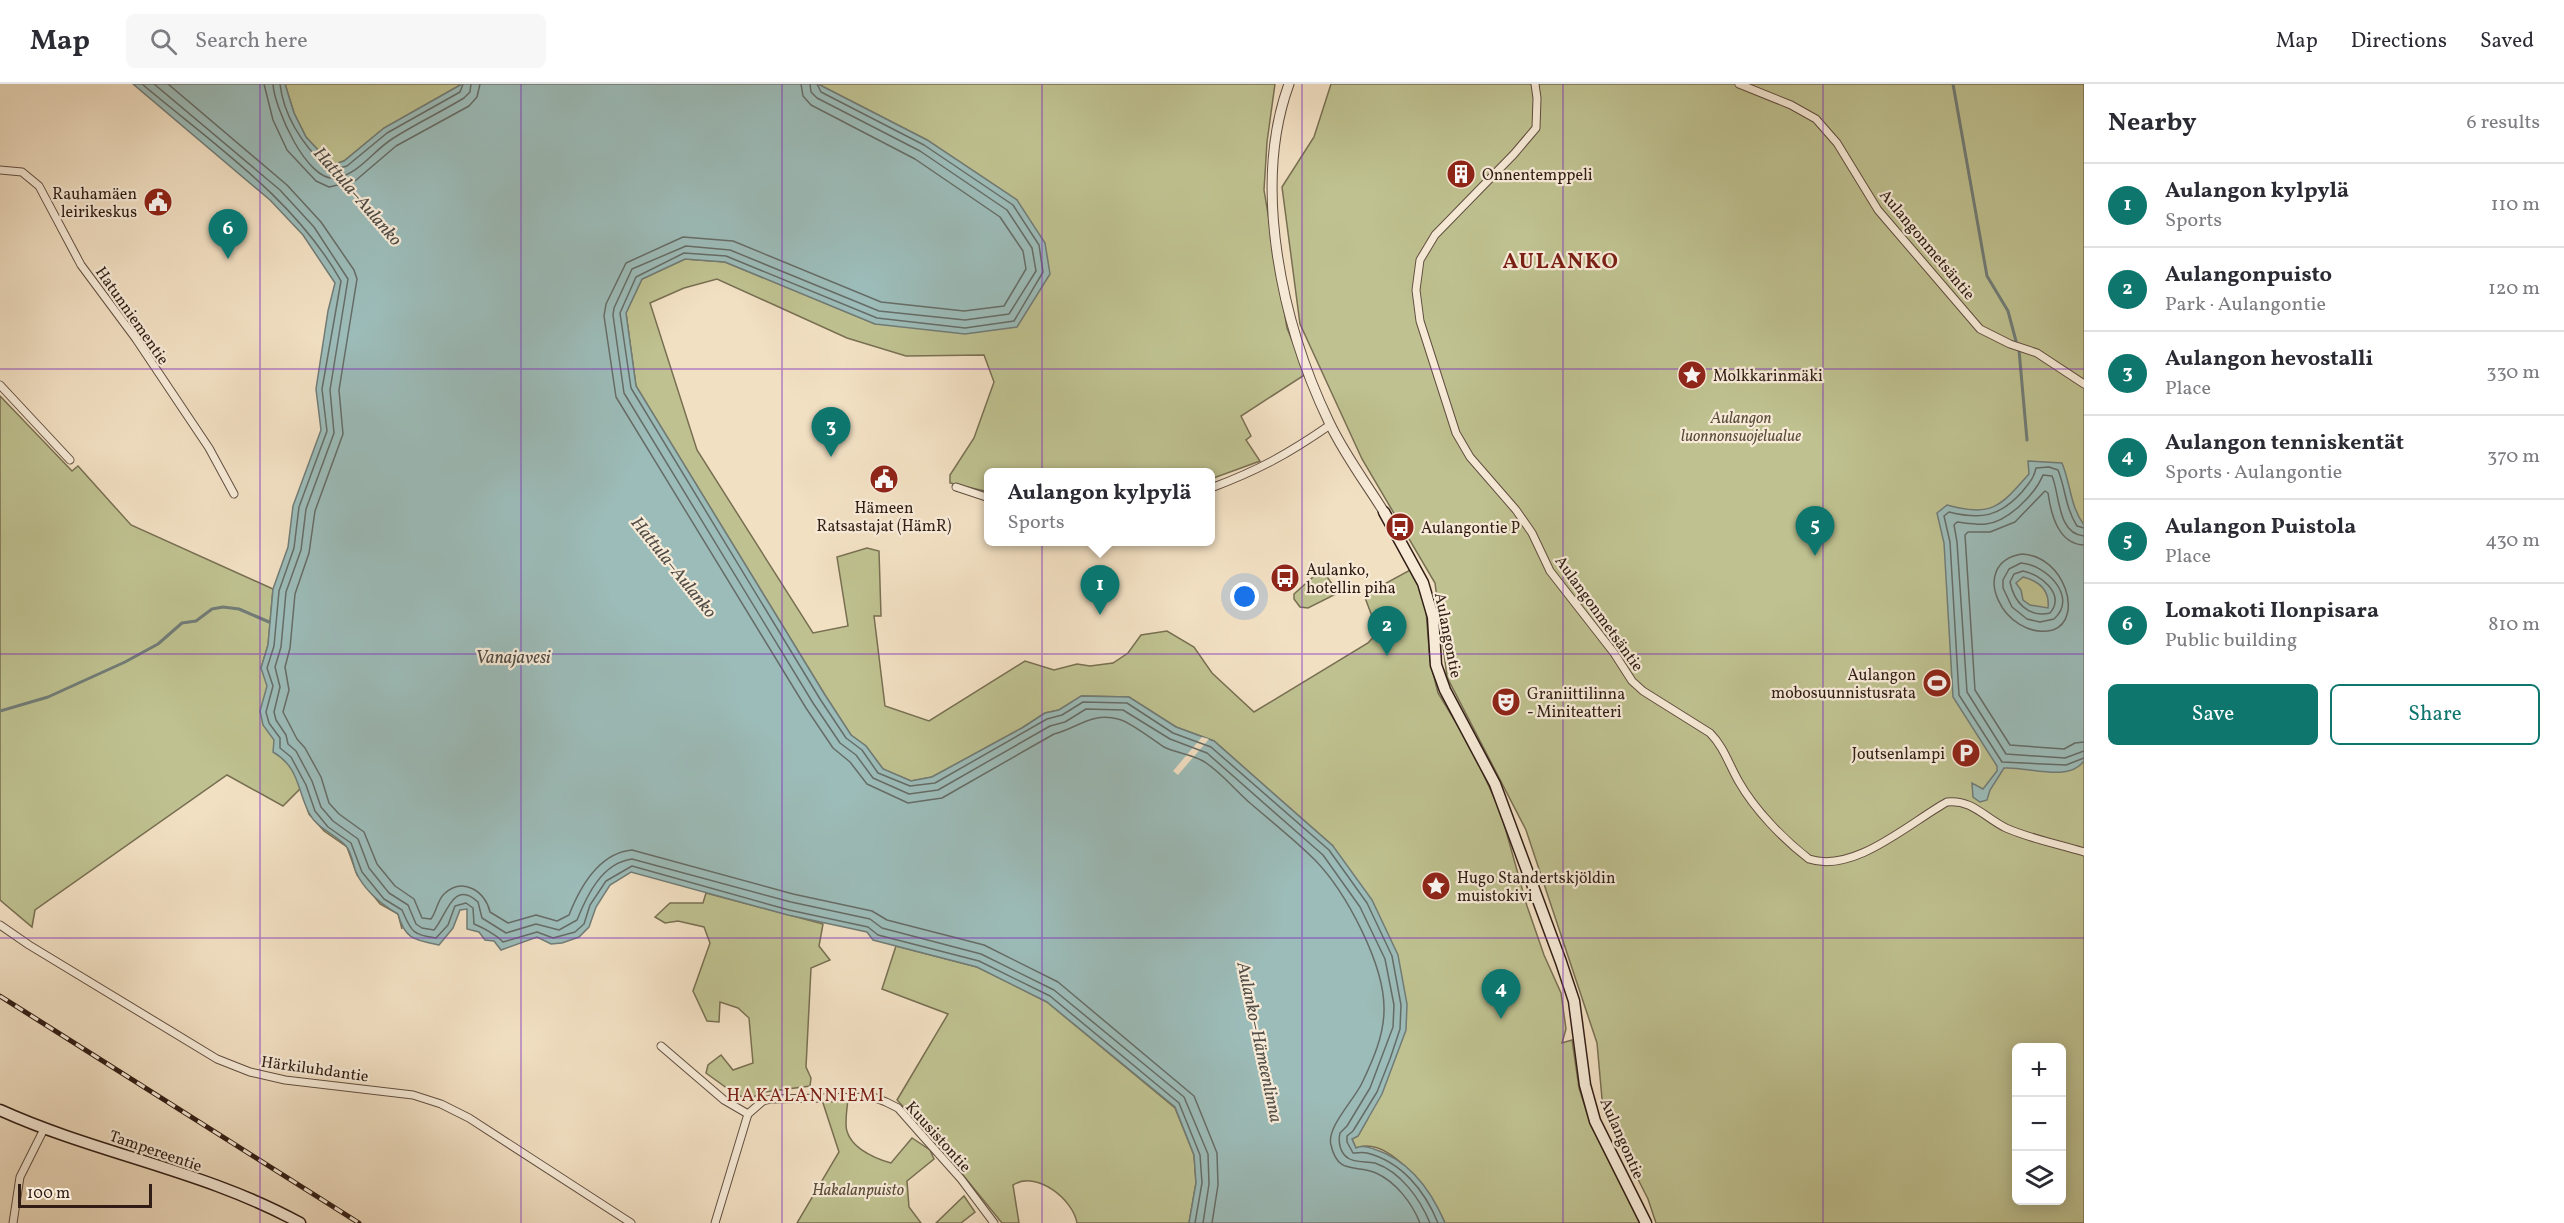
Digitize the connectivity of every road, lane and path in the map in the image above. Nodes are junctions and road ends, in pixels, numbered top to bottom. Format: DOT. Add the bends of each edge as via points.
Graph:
graph roads {
  1 [pos="1289,84"];
  2 [pos="1535,84"];
  3 [pos="1739,84"];
  4 [pos="0,170"];
  5 [pos="2084,384"];
  6 [pos="0,386"];
  7 [pos="1330,425"];
  8 [pos="70,460"];
  9 [pos="1215,486"];
  10 [pos="956,487"];
  11 [pos="234,494"];
  12 [pos="984,496"];
  13 [pos="1384,512"];
  14 [pos="2084,852"];
  15 [pos="0,925"];
  16 [pos="661,1046"];
  17 [pos="0,1110"];
  18 [pos="748,1114"];
  19 [pos="44,1129"];
  20 [pos="13,1223"];
  21 [pos="300,1223"];
  22 [pos="631,1223"];
  23 [pos="715,1223"];
  24 [pos="994,1223"];
  25 [pos="1646,1223"];
  1 -- 7 [label="street, Aulangontie" via="1278,124 1273,175 1275,224 1296,340"];
  2 -- 14 [label="street, Aulangonmetsäntie" via="1536,128 1435,235 1420,260 1416,290 1420,321 1456,433 1470,457 1532,533 1550,571 1632,681 1718,741 1751,800 1809,859 1820,863 1852,856 1884,842 1947,802 1957,801 2005,827"];
  3 -- 5 [label="street, Aulangonmetsäntie" via="1816,119 1837,143 1878,210 1980,329 2037,353"];
  4 -- 11 [label="street, Hatunniementie" via="22,172 39,186 81,265 136,339"];
  6 -- 8 [label="street"];
  7 -- 9 [label="street" via="1261,469"];
  7 -- 13 [label="street, Aulangontie"];
  10 -- 12 [label="street"];
  13 -- 25 [label="main road, Aulangontie" via="1423,583 1433,617 1436,664 1445,690 1495,784 1561,962 1574,1001 1585,1085 1595,1121"];
  15 -- 22 [label="street, Härkiluhdantie" via="217,1059 285,1080 394,1092 441,1104"];
  16 -- 18 [label="street" via="724,1100"];
  17 -- 19 [label="main road, Tampereentie"];
  18 -- 23 [label="street"];
  18 -- 24 [label="street, Kuusistontie" via="771,1099 873,1097 886,1102 898,1108"];
  19 -- 20 [label="street" via="20,1177"];
  19 -- 21 [label="main road, Tampereentie" via="237,1193"];
}
